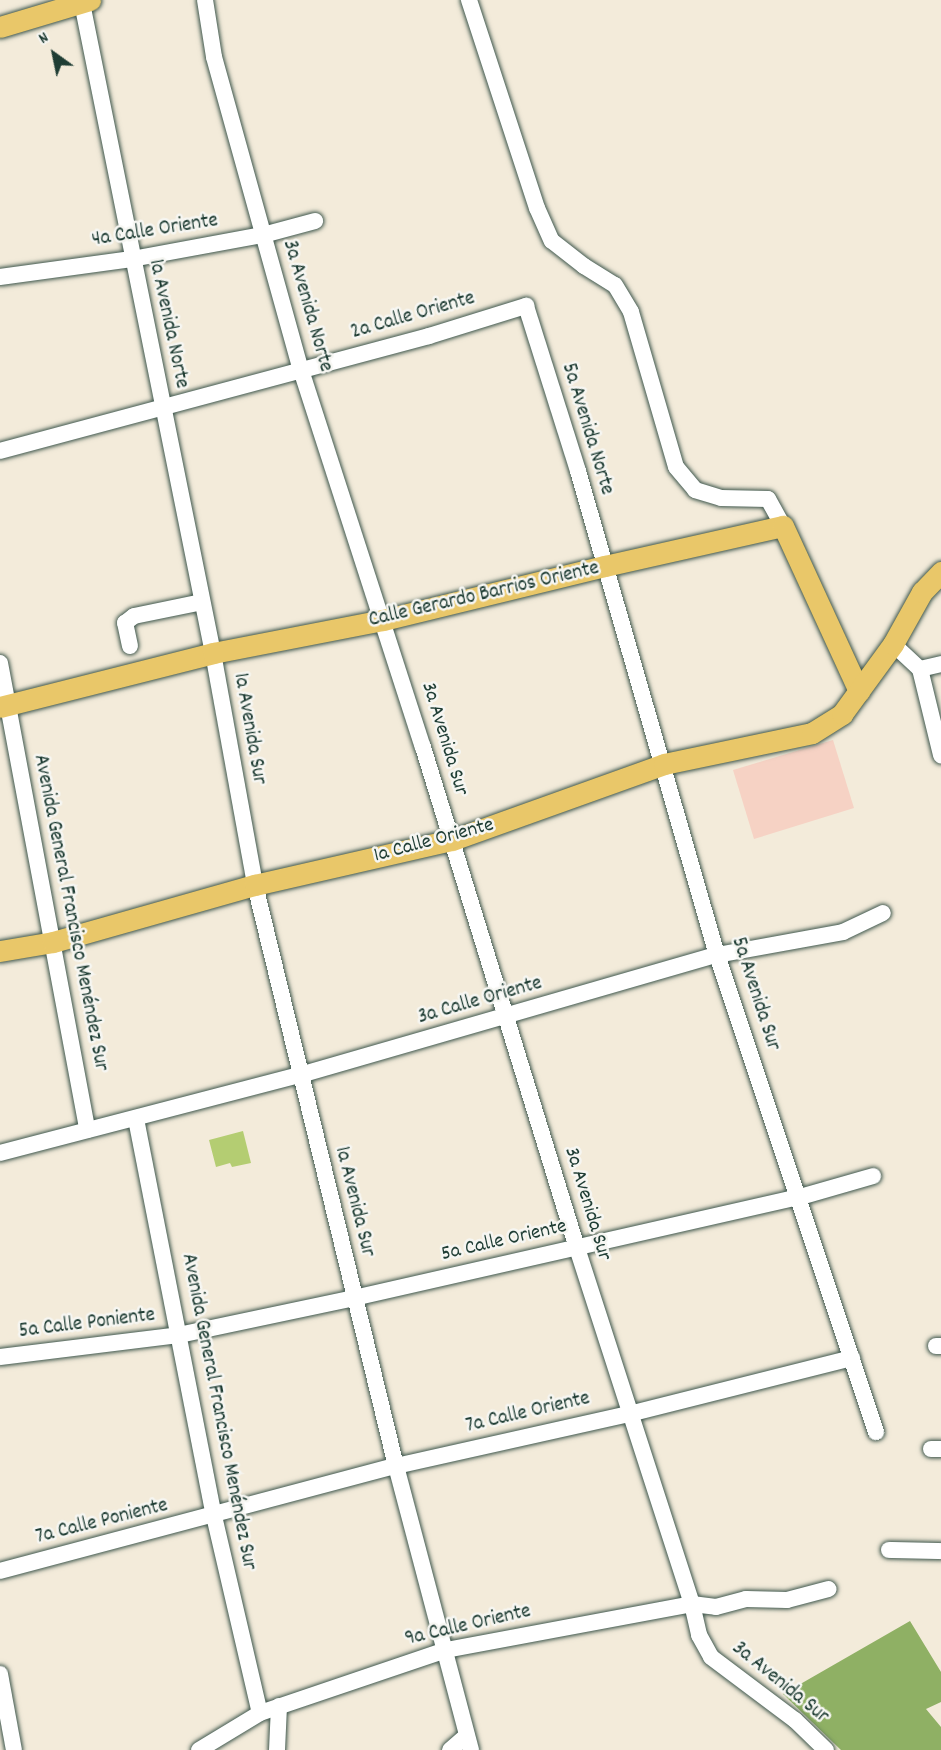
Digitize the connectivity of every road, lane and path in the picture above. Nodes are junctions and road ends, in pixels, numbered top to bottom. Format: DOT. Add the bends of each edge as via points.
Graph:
graph roads {
  1 [pos="205,0"];
  2 [pos="469,0"];
  3 [pos="86,1"];
  4 [pos="56,5"];
  5 [pos="0,27"];
  6 [pos="315,221"];
  7 [pos="263,235"];
  8 [pos="132,259"];
  9 [pos="0,277"];
  10 [pos="526,306"];
  11 [pos="301,370"];
  12 [pos="162,407"];
  13 [pos="0,452"];
  14 [pos="783,526"];
  15 [pos="605,566"];
  16 [pos="941,572"];
  17 [pos="202,602"];
  18 [pos="383,620"];
  19 [pos="893,644"];
  20 [pos="130,646"];
  21 [pos="213,653"];
  22 [pos="0,663"];
  23 [pos="941,664"];
  24 [pos="920,669"];
  25 [pos="860,691"];
  26 [pos="4,706"];
  27 [pos="941,755"];
  28 [pos="664,765"];
  29 [pos="452,840"];
  30 [pos="255,885"];
  31 [pos="883,913"];
  32 [pos="53,942"];
  33 [pos="0,951"];
  34 [pos="717,956"];
  35 [pos="505,1017"];
  36 [pos="300,1075"];
  37 [pos="136,1119"];
  38 [pos="87,1130"];
  39 [pos="0,1153"];
  40 [pos="873,1176"];
  41 [pos="800,1197"];
  42 [pos="577,1248"];
  43 [pos="354,1298"];
  44 [pos="179,1335"];
  45 [pos="0,1357"];
  46 [pos="852,1358"];
  47 [pos="629,1414"];
  48 [pos="876,1432"];
  49 [pos="396,1466"];
  50 [pos="214,1516"];
  51 [pos="889,1550"];
  52 [pos="941,1551"];
  53 [pos="0,1571"];
  54 [pos="829,1589"];
  55 [pos="692,1604"];
  56 [pos="446,1650"];
  57 [pos="0,1678"];
  58 [pos="279,1706"];
  59 [pos="260,1713"];
  60 [pos="469,1743"];
  61 [pos="14,1750"];
  62 [pos="199,1750"];
  63 [pos="277,1750"];
  64 [pos="450,1750"];
  65 [pos="826,1750"];
  1 -- 7 [label="street, 3a Avenida Norte" via="214,57"];
  2 -- 14 [label="street" via="537,208 552,241 615,285 631,312 676,467 695,490 721,498 768,499"];
  3 -- 4 [label="main road"];
  3 -- 8 [label="street, 1a Avenida Norte"];
  4 -- 5 [label="main road"];
  6 -- 7 [label="street, 4a Calle Oriente"];
  7 -- 8 [label="street, 4a Calle Oriente"];
  7 -- 11 [label="street, 3a Avenida Norte"];
  8 -- 9 [label="street, 4a Calle Oriente"];
  8 -- 12 [label="street, 1a Avenida Norte"];
  10 -- 11 [label="street, 2a Calle Oriente"];
  10 -- 15 [label="street, 5a Avenida Norte"];
  11 -- 12 [label="street, 2a Calle Oriente"];
  11 -- 18 [label="street, 3a Avenida Norte"];
  12 -- 13 [label="street, 2a Calle Oriente"];
  12 -- 17 [label="street, 1a Avenida Norte"];
  14 -- 15 [label="main road, Calle Gerardo Barrios Oriente"];
  14 -- 25 [label="main road"];
  15 -- 18 [label="main road, Calle Gerardo Barrios Oriente"];
  15 -- 28 [label="street, 5a Avenida Sur"];
  16 -- 19 [label="main road" via="922,591"];
  17 -- 20 [label="street" via="134,616 125,623"];
  17 -- 21 [label="street, 1a Avenida Norte"];
  18 -- 21 [label="main road, Calle Gerardo Barrios Oriente"];
  18 -- 29 [label="street, 3a Avenida Sur"];
  19 -- 24 [label="street"];
  19 -- 25 [label="main road"];
  21 -- 26 [label="main road, Calle Gerardo Barrios Oriente"];
  21 -- 30 [label="street, 1a Avenida Sur"];
  22 -- 26 [label="street, Avenida General Francisco Menéndez Sur"];
  23 -- 24 [label="street"];
  24 -- 27 [label="street"];
  25 -- 28 [label="main road, 1a Calle Oriente" via="842,714 812,733"];
  26 -- 32 [label="street, Avenida General Francisco Menéndez Sur"];
  28 -- 29 [label="main road, 1a Calle Oriente"];
  28 -- 34 [label="street, 5a Avenida Sur"];
  29 -- 30 [label="main road, 1a Calle Oriente"];
  29 -- 35 [label="street, 3a Avenida Sur"];
  30 -- 32 [label="main road, 1a Calle Oriente"];
  30 -- 36 [label="street, 1a Avenida Sur"];
  31 -- 34 [label="street, 3a Calle Oriente" via="843,932"];
  32 -- 33 [label="main road, 1a Calle Oriente"];
  32 -- 38 [label="street, Avenida General Francisco Menéndez Sur"];
  34 -- 35 [label="street, 3a Calle Oriente"];
  34 -- 41 [label="street, 5a Avenida Sur"];
  35 -- 36 [label="street, 3a Calle Oriente"];
  35 -- 42 [label="street, 3a Avenida Sur"];
  36 -- 37 [label="street, 3a Calle Oriente"];
  36 -- 43 [label="street, 1a Avenida Sur"];
  37 -- 38 [label="street, 3a Calle Oriente"];
  37 -- 44 [label="street, Avenida General Francisco Menéndez Sur"];
  38 -- 39 [label="street, 3a Calle Oriente"];
  40 -- 41 [label="street, 5a Calle Oriente"];
  41 -- 42 [label="street, 5a Calle Oriente"];
  41 -- 46 [label="street, 5a Avenida Sur"];
  42 -- 43 [label="street, 5a Calle Oriente"];
  42 -- 47 [label="street, 3a Avenida Sur"];
  43 -- 44 [label="street, 5a Calle Oriente"];
  43 -- 49 [label="street, 1a Avenida Sur"];
  44 -- 45 [label="street, 5a Calle Poniente"];
  44 -- 50 [label="street, Avenida General Francisco Menéndez Sur"];
  46 -- 47 [label="street, 7a Calle Oriente"];
  46 -- 48 [label="street, 5a Avenida Sur"];
  47 -- 49 [label="street, 7a Calle Oriente"];
  47 -- 55 [label="street, 3a Avenida Sur"];
  49 -- 50 [label="street, 7a Calle Oriente"];
  49 -- 56 [label="street, 1a Avenida Sur"];
  50 -- 53 [label="street, 7a Calle Poniente"];
  50 -- 59 [label="street, Avenida General Francisco Menéndez Sur"];
  51 -- 52 [label="street"];
  54 -- 55 [label="street, 9a Calle Oriente" via="787,1600 746,1599 716,1606"];
  55 -- 56 [label="street, 9a Calle Oriente"];
  55 -- 65 [label="street, 3a Avenida Sur" via="699,1635 711,1657 795,1720"];
  56 -- 58 [label="street, 9a Calle Oriente"];
  56 -- 60 [label="street, 1a Avenida Sur"];
  57 -- 61 [label="street"];
  58 -- 59 [label="street, 9a Calle Oriente"];
  58 -- 63 [label="street"];
  59 -- 62 [label="street, 9a Calle Oriente"];
  60 -- 64 [label="street, 1a Avenida Sur"];
}
